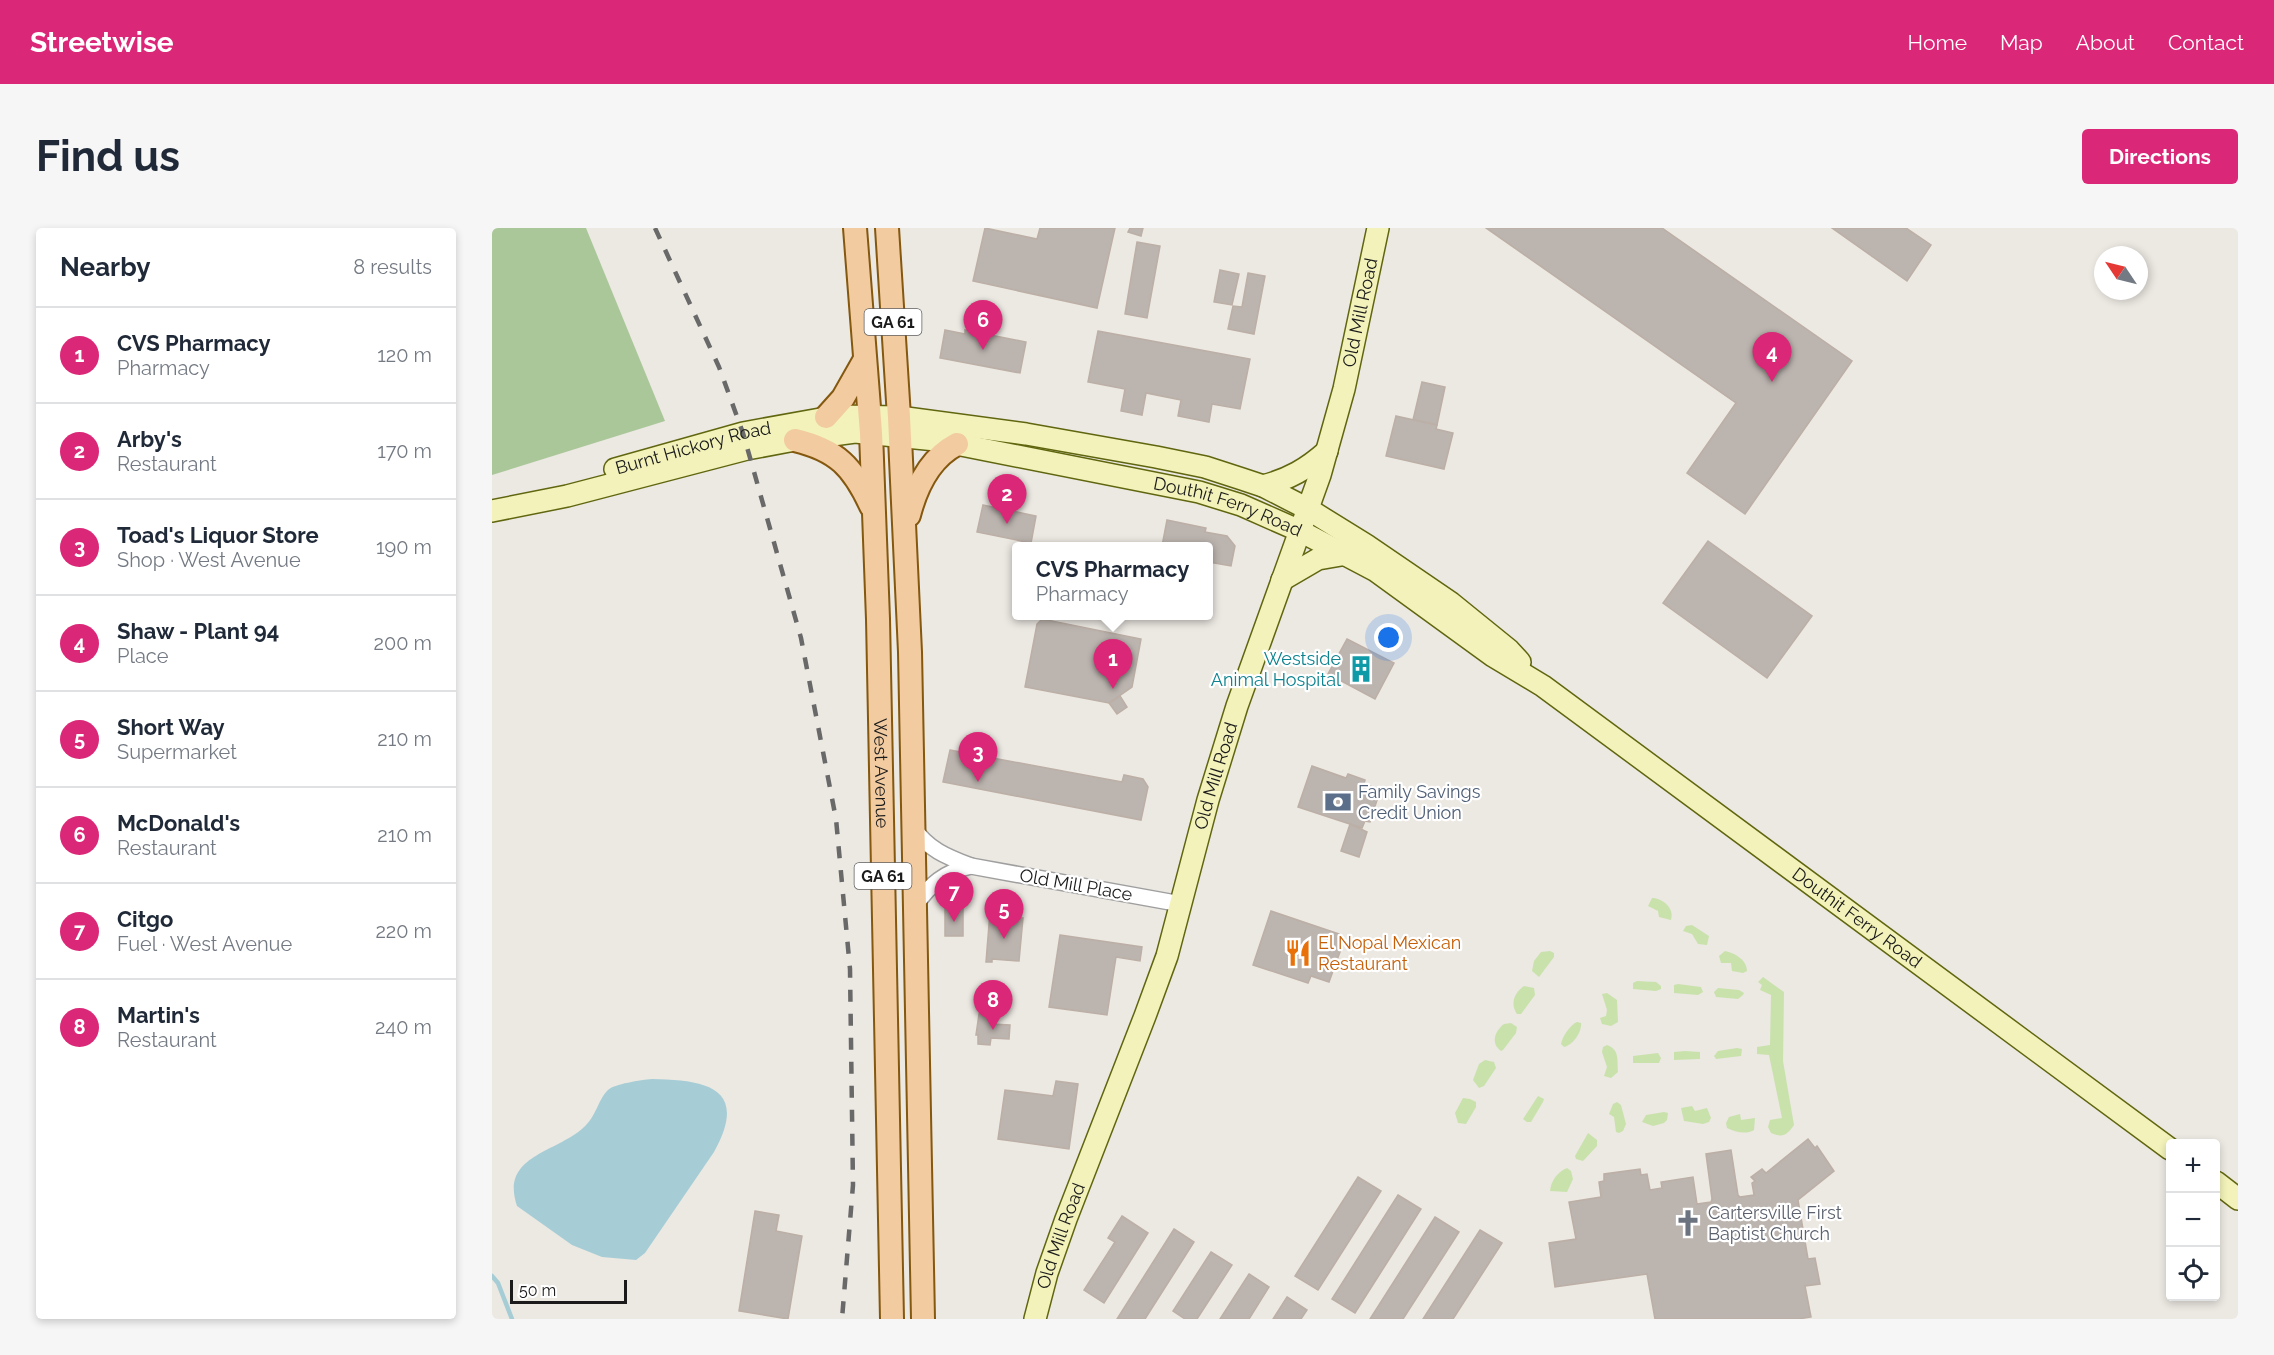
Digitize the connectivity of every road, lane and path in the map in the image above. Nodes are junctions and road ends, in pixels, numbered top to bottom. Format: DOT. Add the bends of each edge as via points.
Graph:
graph roads {
  1 [pos="855,228"];
  2 [pos="887,228"];
  3 [pos="1378,228"];
  4 [pos="864,361"];
  5 [pos="826,417"];
  6 [pos="870,424"];
  7 [pos="900,426"];
  8 [pos="795,440"];
  9 [pos="957,444"];
  10 [pos="1327,451"];
  11 [pos="1263,486"];
  12 [pos="1308,509"];
  13 [pos="492,510"];
  14 [pos="874,514"];
  15 [pos="905,528"];
  16 [pos="1300,531"];
  17 [pos="1347,554"];
  18 [pos="1282,579"];
  19 [pos="1543,686"];
  20 [pos="913,827"];
  21 [pos="971,866"];
  22 [pos="1181,904"];
  23 [pos="915,906"];
  24 [pos="2166,1146"];
  25 [pos="2220,1185"];
  26 [pos="2238,1199"];
  27 [pos="892,1319"];
  28 [pos="923,1319"];
  29 [pos="1035,1319"];
  1 -- 4 [label="main road, West Avenue / GA 61"];
  2 -- 7 [label="main road, West Avenue / GA 61"];
  3 -- 10 [label="street, Old Mill Road"];
  4 -- 5 [label="main road" via="843,398"];
  4 -- 6 [label="main road, West Avenue / GA 61"];
  5 -- 6 [label="street, Burnt Hickory Road"];
  5 -- 13 [label="street, Burnt Hickory Road" via="743,433 565,483"];
  6 -- 7 [label="street, Burnt Hickory Road"];
  6 -- 8 [label="street, Burnt Hickory Road"];
  6 -- 14 [label="main road, West Avenue / GA 61"];
  7 -- 9 [label="street, Douthit Ferry Road"];
  7 -- 11 [label="street, Douthit Ferry Road" via="1026,435 1156,457"];
  7 -- 15 [label="main road, West Avenue / GA 61"];
  8 -- 13 [label="street, Burnt Hickory Road" via="567,496"];
  8 -- 14 [label="main road" via="826,450 842,461 857,479"];
  9 -- 15 [label="main road" via="923,478"];
  9 -- 16 [label="street, Douthit Ferry Road" via="1199,492 1241,505"];
  10 -- 11 [label="street" via="1291,478"];
  10 -- 12 [label="street, Old Mill Road"];
  11 -- 12 [label="street, Douthit Ferry Road"];
  12 -- 16 [label="street, Old Mill Road"];
  12 -- 19 [label="street, Douthit Ferry Road" via="1451,603 1509,650"];
  14 -- 27 [label="main road, West Avenue / GA 61"];
  15 -- 20 [label="main road, West Avenue / GA 61"];
  16 -- 17 [label="street, Douthit Ferry Road"];
  16 -- 18 [label="street, Old Mill Road"];
  17 -- 18 [label="street" via="1318,559"];
  17 -- 19 [label="street, Douthit Ferry Road" via="1493,656"];
  18 -- 22 [label="street, Old Mill Road" via="1219,763"];
  19 -- 24 [label="street, Douthit Ferry Road"];
  20 -- 21 [label="street, Old Mill Place" via="939,853"];
  20 -- 23 [label="main road, West Avenue / GA 61"];
  21 -- 22 [label="street, Old Mill Place"];
  21 -- 23 [label="street" via="940,878"];
  22 -- 29 [label="street, Old Mill Road" via="1167,956 1066,1219"];
  23 -- 28 [label="main road, West Avenue / GA 61"];
  25 -- 26 [label="street"];
}
